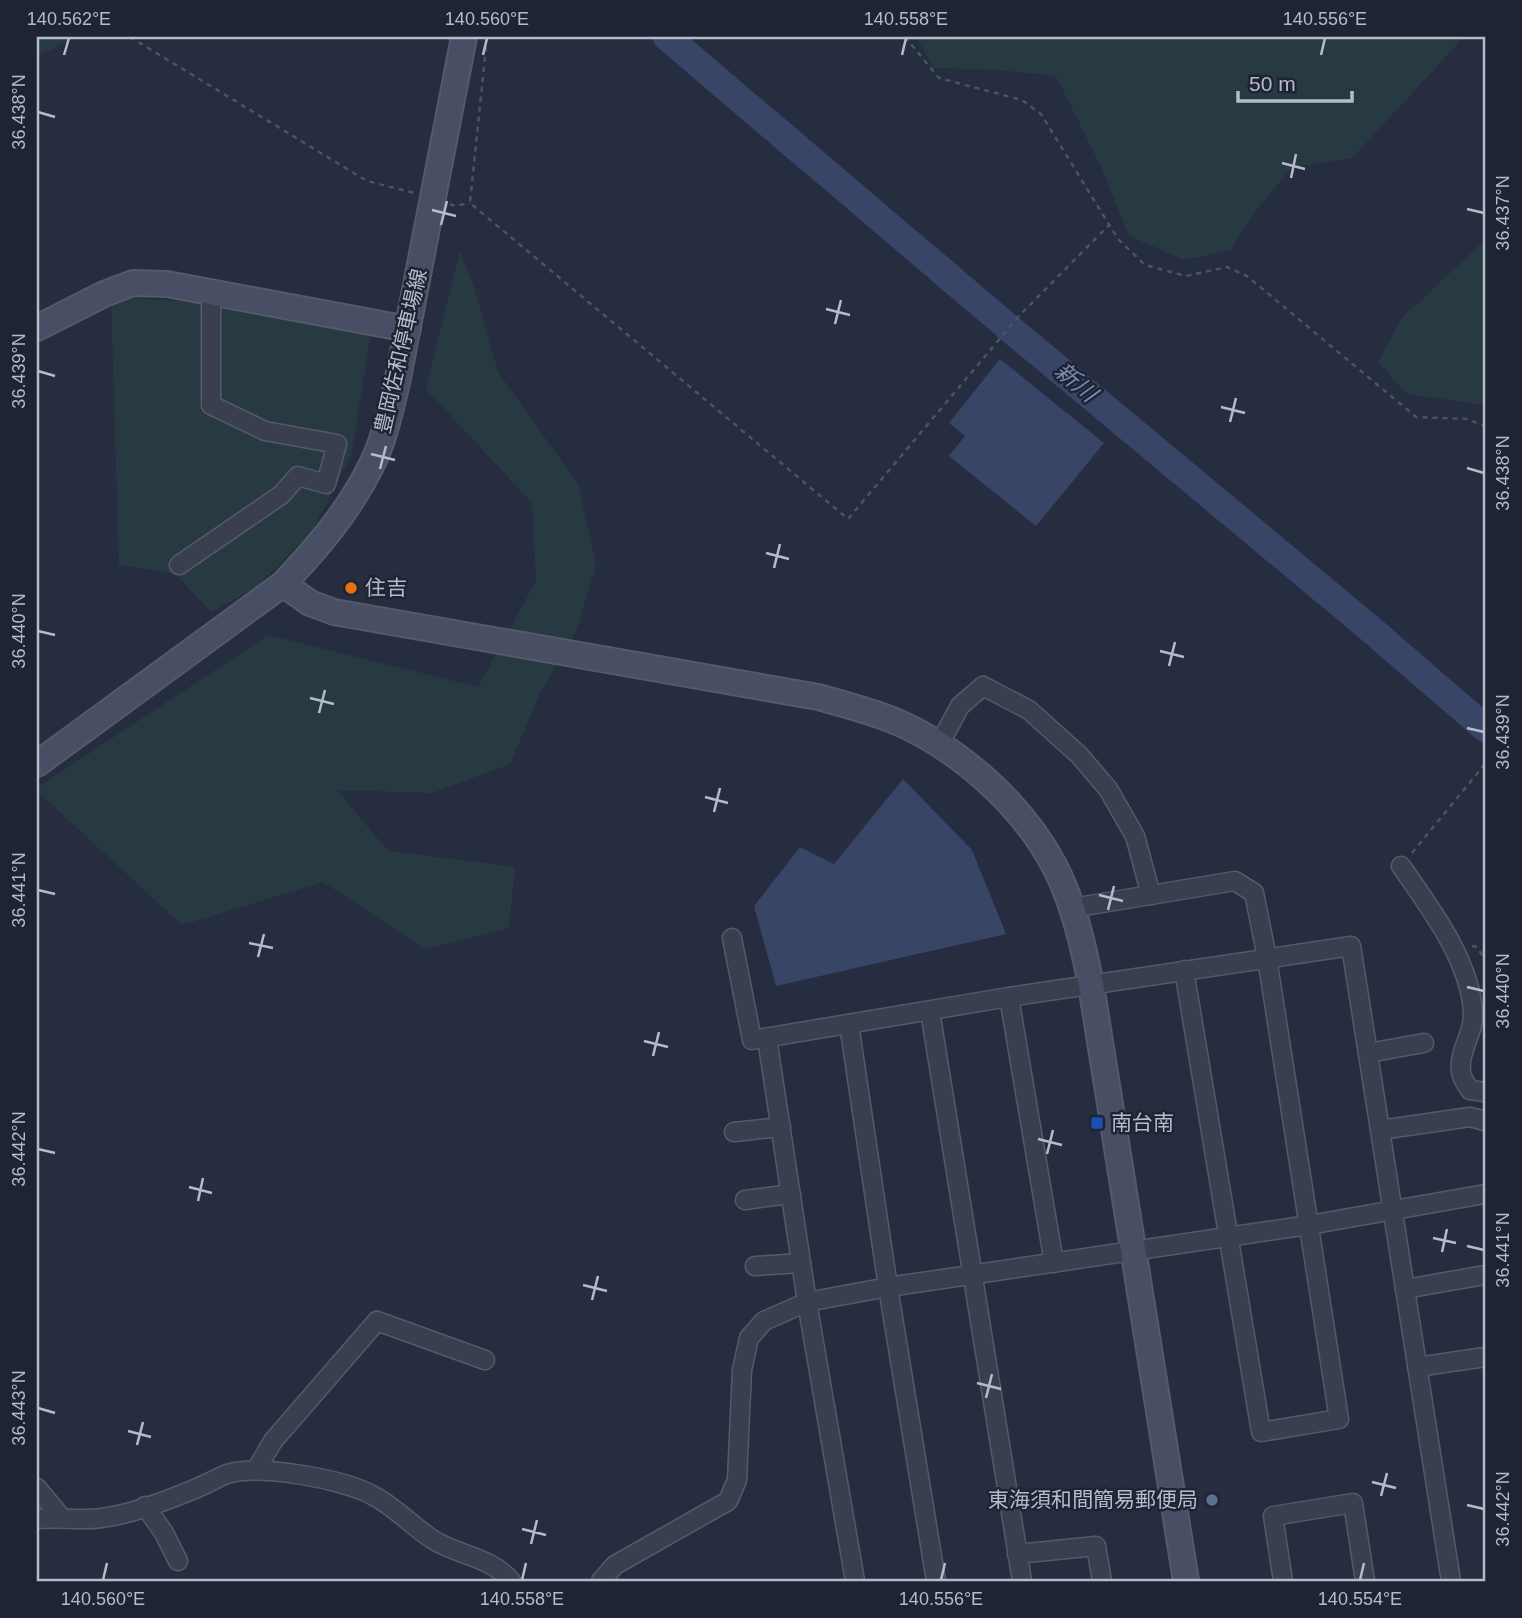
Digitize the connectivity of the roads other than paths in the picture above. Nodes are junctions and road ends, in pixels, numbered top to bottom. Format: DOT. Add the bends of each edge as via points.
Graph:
graph roads {
  1 [pos="464,37"];
  2 [pos="211,292"];
  3 [pos="37,328"];
  4 [pos="408,329"];
  5 [pos="178,565"];
  6 [pos="283,584"];
  7 [pos="939,745"];
  8 [pos="37,764"];
  9 [pos="1401,866"];
  10 [pos="1151,895"];
  11 [pos="1072,908"];
  12 [pos="732,938"];
  13 [pos="1267,958"];
  14 [pos="1184,970"];
  15 [pos="1091,985"];
  16 [pos="1009,997"];
  17 [pos="930,1011"];
  18 [pos="849,1024"];
  19 [pos="767,1038"];
  20 [pos="1424,1043"];
  21 [pos="1368,1053"];
  22 [pos="1485,1092"];
  23 [pos="1485,1121"];
  24 [pos="781,1127"];
  25 [pos="1380,1130"];
  26 [pos="734,1132"];
  27 [pos="791,1194"];
  28 [pos="1485,1194"];
  29 [pos="745,1200"];
  30 [pos="1393,1209"];
  31 [pos="1309,1224"];
  32 [pos="1228,1236"];
  33 [pos="1133,1251"];
  34 [pos="801,1263"];
  35 [pos="1054,1263"];
  36 [pos="755,1265"];
  37 [pos="972,1275"];
  38 [pos="1485,1275"];
  39 [pos="888,1287"];
  40 [pos="1405,1289"];
  41 [pos="807,1302"];
  42 [pos="1485,1357"];
  43 [pos="485,1360"];
  44 [pos="1417,1367"];
  45 [pos="256,1470"];
  46 [pos="37,1488"];
  47 [pos="145,1506"];
  48 [pos="61,1517"];
  49 [pos="37,1519"];
  50 [pos="1017,1555"];
  51 [pos="178,1561"];
  52 [pos="511,1581"];
  53 [pos="601,1581"];
  54 [pos="855,1581"];
  55 [pos="936,1581"];
  56 [pos="1022,1581"];
  57 [pos="1102,1581"];
  58 [pos="1186,1581"];
  59 [pos="1283,1581"];
  60 [pos="1365,1581"];
  61 [pos="1451,1581"];
  1 -- 4 [label="street, 豊岡佐和停車場線"];
  2 -- 3 [label="street" via="133,283"];
  2 -- 4 [label="street"];
  2 -- 5 [label="street" via="211,405 265,431 337,444 326,484 298,476 281,495"];
  4 -- 6 [label="street, 豊岡佐和停車場線" via="386,427 372,465 346,510"];
  6 -- 7 [label="street" via="310,603 334,612 818,697 896,722"];
  6 -- 8 [label="street, 豊岡佐和停車場線"];
  7 -- 10 [label="street" via="960,706 983,685 1029,710 1079,755 1108,789 1135,836"];
  7 -- 11 [label="street" via="973,769 1033,831"];
  9 -- 22 [label="street" via="1444,929 1466,980 1474,1016 1461,1074 1470,1090"];
  10 -- 11 [label="street"];
  10 -- 13 [label="street" via="1235,881 1254,893"];
  11 -- 15 [label="street"];
  12 -- 19 [label="street" via="752,1040"];
  13 -- 14 [label="street"];
  13 -- 21 [label="street" via="1351,946"];
  13 -- 31 [label="street"];
  14 -- 15 [label="street"];
  14 -- 32 [label="street"];
  15 -- 16 [label="street"];
  15 -- 33 [label="street"];
  16 -- 17 [label="street"];
  16 -- 35 [label="street"];
  17 -- 18 [label="street"];
  17 -- 37 [label="street"];
  18 -- 19 [label="street"];
  18 -- 39 [label="street"];
  19 -- 24 [label="street"];
  20 -- 21 [label="street"];
  21 -- 25 [label="street"];
  23 -- 25 [label="street" via="1470,1117"];
  24 -- 26 [label="street"];
  24 -- 27 [label="street"];
  25 -- 30 [label="street"];
  27 -- 29 [label="street"];
  27 -- 34 [label="street"];
  28 -- 30 [label="street"];
  30 -- 31 [label="street"];
  30 -- 40 [label="street"];
  31 -- 32 [label="street"];
  31 -- 32 [label="street" via="1339,1419 1261,1432"];
  32 -- 33 [label="street"];
  33 -- 35 [label="street"];
  33 -- 58 [label="street"];
  34 -- 36 [label="street"];
  34 -- 41 [label="street"];
  35 -- 37 [label="street"];
  37 -- 39 [label="street"];
  37 -- 50 [label="street"];
  38 -- 40 [label="street"];
  39 -- 41 [label="street"];
  39 -- 55 [label="street"];
  40 -- 44 [label="street"];
  41 -- 53 [label="street" via="764,1321 749,1338 742,1370 737,1480 728,1501 615,1565"];
  41 -- 54 [label="street"];
  42 -- 44 [label="street"];
  43 -- 45 [label="street" via="377,1321 273,1441"];
  44 -- 61 [label="street"];
  45 -- 47 [label="street" via="228,1474"];
  45 -- 52 [label="street" via="344,1482 374,1496 447,1549 479,1558"];
  46 -- 48 [label="street"];
  47 -- 48 [label="street" via="100,1518"];
  47 -- 51 [label="street"];
  48 -- 49 [label="street"];
  50 -- 56 [label="street"];
  50 -- 57 [label="street" via="1096,1546"];
  59 -- 60 [label="street" via="1273,1516 1353,1503"];
}
